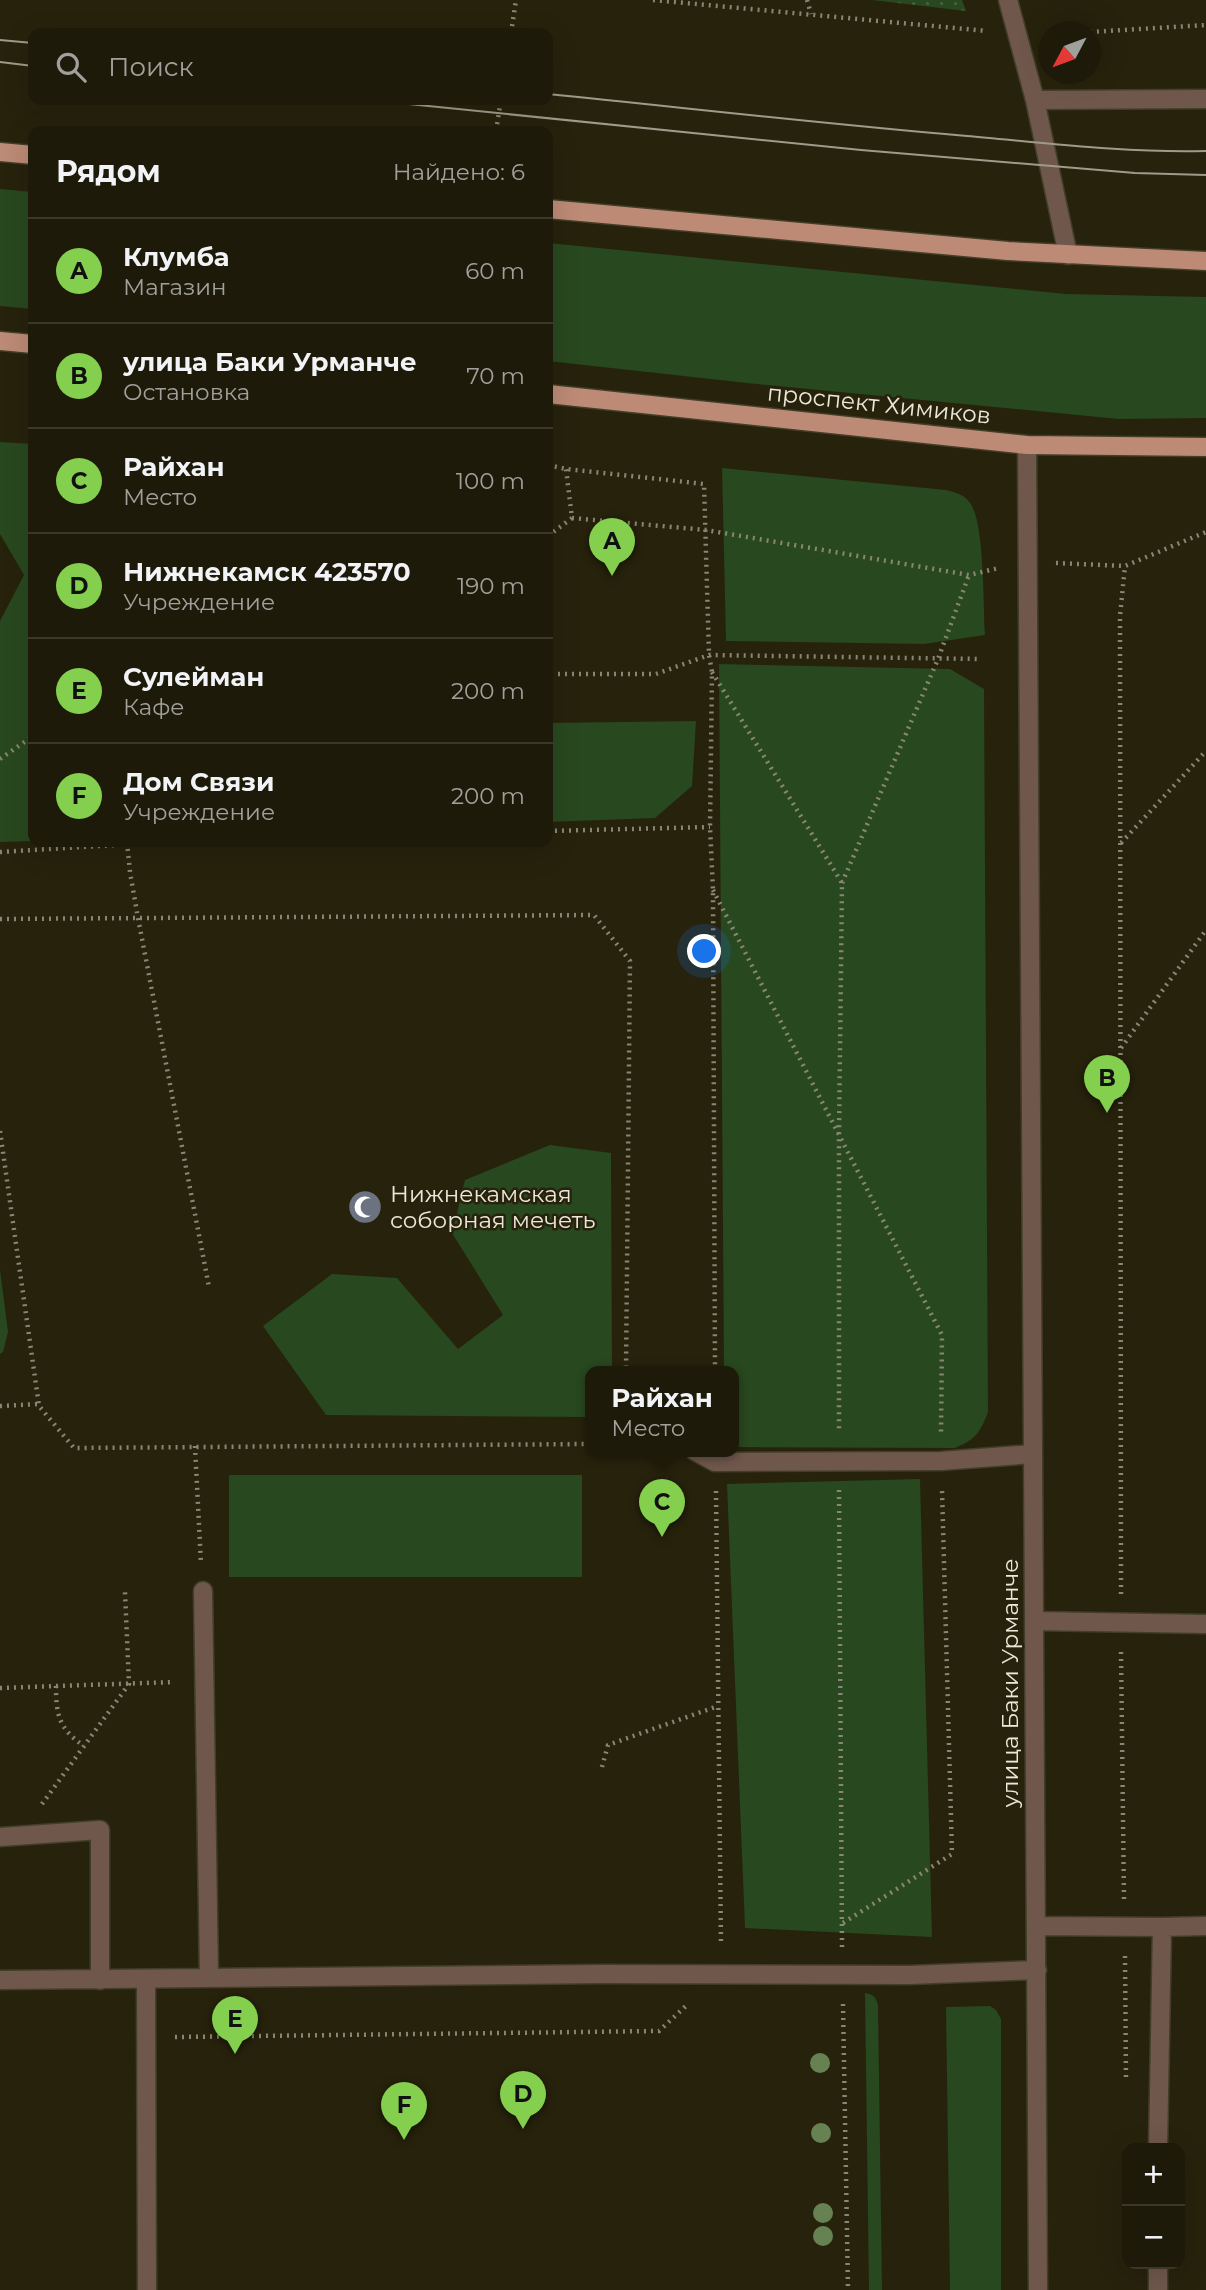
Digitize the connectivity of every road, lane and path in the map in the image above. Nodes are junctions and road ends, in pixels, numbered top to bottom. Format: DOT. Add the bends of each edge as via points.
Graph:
graph roads {
  1 [pos="516,0"];
  2 [pos="653,0"];
  3 [pos="807,0"];
  4 [pos="1008,0"];
  5 [pos="811,14"];
  6 [pos="1206,25"];
  7 [pos="512,28"];
  8 [pos="1101,31"];
  9 [pos="1017,35"];
  10 [pos="1206,99"];
  11 [pos="1035,100"];
  12 [pos="499,105"];
  13 [pos="497,126"];
  14 [pos="0,152"];
  15 [pos="28,155"];
  16 [pos="553,209"];
  17 [pos="1068,255"];
  18 [pos="1206,261"];
  19 [pos="0,341"];
  20 [pos="28,344"];
  21 [pos="553,395"];
  22 [pos="1027,445"];
  23 [pos="1206,447"];
  24 [pos="553,466"];
  25 [pos="566,469"];
  26 [pos="572,518"];
  27 [pos="706,530"];
  28 [pos="553,532"];
  29 [pos="1206,532"];
  30 [pos="709,655"];
  31 [pos="938,659"];
  32 [pos="979,659"];
  33 [pos="558,674"];
  34 [pos="28,739"];
  35 [pos="1206,751"];
  36 [pos="0,759"];
  37 [pos="710,827"];
  38 [pos="553,831"];
  39 [pos="1120,843"];
  40 [pos="64,847"];
  41 [pos="128,847"];
  42 [pos="0,852"];
  43 [pos="842,883"];
  44 [pos="713,890"];
  45 [pos="138,918"];
  46 [pos="0,919"];
  47 [pos="1206,930"];
  48 [pos="1120,1048"];
  49 [pos="0,1131"];
  50 [pos="209,1287"];
  51 [pos="626,1366"];
  52 [pos="715,1366"];
  53 [pos="39,1404"];
  54 [pos="0,1406"];
  55 [pos="585,1444"];
  56 [pos="195,1446"];
  57 [pos="1033,1454"];
  58 [pos="706,1457"];
  59 [pos="942,1461"];
  60 [pos="715,1462"];
  61 [pos="202,1591"];
  62 [pos="125,1592"];
  63 [pos="1034,1621"];
  64 [pos="1121,1622"];
  65 [pos="1206,1624"];
  66 [pos="204,1681"];
  67 [pos="129,1684"];
  68 [pos="56,1686"];
  69 [pos="0,1688"];
  70 [pos="718,1706"];
  71 [pos="84,1746"];
  72 [pos="602,1767"];
  73 [pos="19,1836"];
  74 [pos="0,1837"];
  75 [pos="843,1923"];
  76 [pos="1036,1926"];
  77 [pos="1206,1926"];
  78 [pos="1124,1927"];
  79 [pos="1162,1927"];
  80 [pos="1037,1970"];
  81 [pos="721,1974"];
  82 [pos="209,1976"];
  83 [pos="146,1979"];
  84 [pos="0,1980"];
  85 [pos="100,1980"];
  86 [pos="146,2038"];
  87 [pos="1126,2090"];
  88 [pos="1158,2143"];
  89 [pos="1158,2269"];
  90 [pos="147,2290"];
  91 [pos="1038,2290"];
  92 [pos="1158,2290"];
  1 -- 7 [label="path"];
  2 -- 5 [label="path"];
  3 -- 5 [label="path"];
  4 -- 9 [label="street"];
  5 -- 9 [label="path"];
  6 -- 8 [label="path"];
  9 -- 11 [label="street"];
  10 -- 11 [label="street"];
  11 -- 17 [label="street"];
  12 -- 13 [label="path"];
  14 -- 15 [label="main road"];
  16 -- 17 [label="main road"];
  17 -- 18 [label="main road"];
  19 -- 20 [label="main road"];
  21 -- 22 [label="main road, проспект Химиков"];
  22 -- 23 [label="main road, проспект Химиков"];
  22 -- 57 [label="street, улица Баки Урманче"];
  24 -- 25 [label="path"];
  25 -- 26 [label="path"];
  25 -- 27 [label="path" via="704,484"];
  26 -- 27 [label="path"];
  26 -- 28 [label="path"];
  27 -- 30 [label="path"];
  27 -- 31 [label="path" via="969,575"];
  29 -- 39 [label="path" via="1125,566 1120,616"];
  30 -- 31 [label="path"];
  30 -- 33 [label="path" via="656,674"];
  30 -- 37 [label="path"];
  31 -- 32 [label="path"];
  31 -- 43 [label="path"];
  34 -- 36 [label="path"];
  35 -- 39 [label="path"];
  37 -- 38 [label="path"];
  37 -- 44 [label="path"];
  39 -- 48 [label="path"];
  40 -- 42 [label="path"];
  41 -- 45 [label="path"];
  44 -- 52 [label="path"];
  44 -- 59 [label="path" via="942,1335"];
  45 -- 46 [label="path"];
  45 -- 50 [label="path"];
  45 -- 51 [label="path" via="594,915 630,961"];
  47 -- 48 [label="path"];
  48 -- 64 [label="path"];
  49 -- 53 [label="path"];
  53 -- 54 [label="path"];
  53 -- 56 [label="path" via="74,1448"];
  55 -- 56 [label="path"];
  56 -- 61 [label="path"];
  57 -- 59 [label="street"];
  57 -- 63 [label="street, улица Баки Урманче"];
  58 -- 60 [label="street"];
  59 -- 60 [label="street"];
  59 -- 75 [label="path" via="953,1854"];
  60 -- 70 [label="path"];
  61 -- 66 [label="street"];
  62 -- 67 [label="path"];
  63 -- 64 [label="street"];
  63 -- 76 [label="street, улица Баки Урманче"];
  64 -- 65 [label="street"];
  64 -- 78 [label="path"];
  66 -- 67 [label="path"];
  66 -- 82 [label="street"];
  67 -- 68 [label="path"];
  67 -- 71 [label="path"];
  68 -- 69 [label="path"];
  68 -- 71 [label="path" via="56,1712 72,1738"];
  70 -- 72 [label="path" via="608,1745"];
  70 -- 81 [label="path"];
  71 -- 73 [label="path"];
  73 -- 74 [label="street"];
  73 -- 85 [label="street" via="100,1830"];
  76 -- 78 [label="street"];
  76 -- 80 [label="street, улица Баки Урманче"];
  77 -- 79 [label="street"];
  78 -- 79 [label="street"];
  78 -- 87 [label="path"];
  79 -- 88 [label="street"];
  80 -- 81 [label="street"];
  80 -- 91 [label="street, улица Баки Урманче"];
  81 -- 82 [label="street"];
  81 -- 86 [label="path" via="659,2031"];
  82 -- 83 [label="street"];
  83 -- 85 [label="street"];
  83 -- 86 [label="street"];
  84 -- 85 [label="street"];
  86 -- 90 [label="street"];
  89 -- 92 [label="street"];
}
